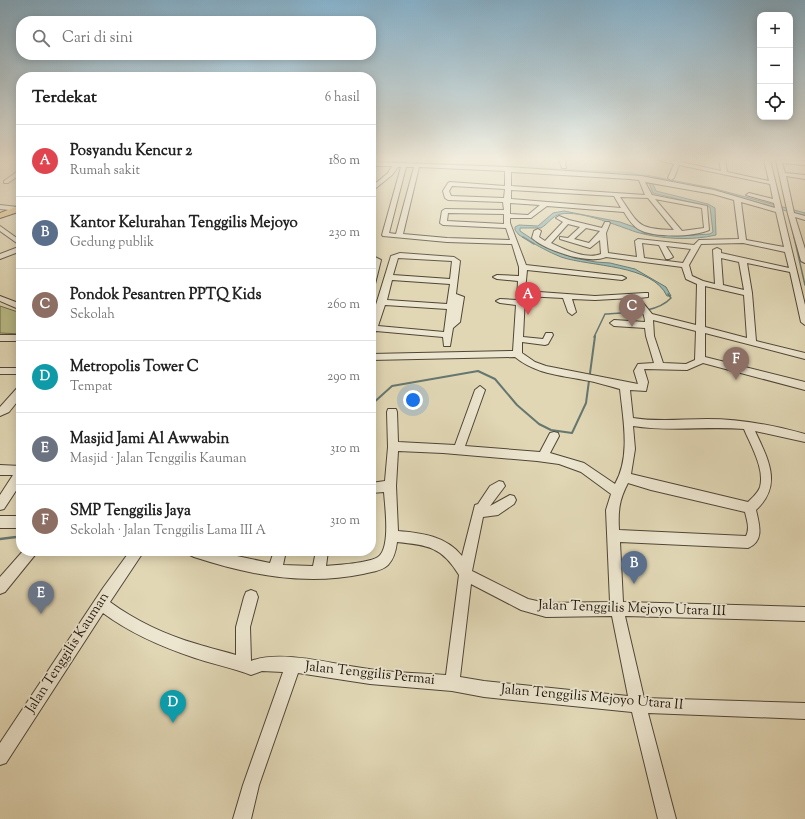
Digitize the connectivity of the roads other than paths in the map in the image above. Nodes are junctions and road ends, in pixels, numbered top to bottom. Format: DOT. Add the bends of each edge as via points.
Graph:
graph roads {
  1 [pos="394,198"];
  2 [pos="409,198"];
  3 [pos="453,198"];
  4 [pos="618,198"];
  5 [pos="651,198"];
  6 [pos="667,198"];
  7 [pos="737,198"];
  8 [pos="738,198"];
  9 [pos="748,198"];
  10 [pos="776,198"];
  11 [pos="788,198"];
  12 [pos="506,201"];
  13 [pos="546,205"];
  14 [pos="778,206"];
  15 [pos="0,207"];
  16 [pos="589,208"];
  17 [pos="16,210"];
  18 [pos="627,210"];
  19 [pos="791,211"];
  20 [pos="16,212"];
  21 [pos="16,214"];
  22 [pos="506,214"];
  23 [pos="0,216"];
  24 [pos="631,217"];
  25 [pos="559,218"];
  26 [pos="805,218"];
  27 [pos="567,222"];
  28 [pos="0,224"];
  29 [pos="585,225"];
  30 [pos="508,226"];
  31 [pos="0,228"];
  32 [pos="604,229"];
  33 [pos="538,231"];
  34 [pos="680,233"];
  35 [pos="399,237"];
  36 [pos="562,238"];
  37 [pos="16,240"];
  38 [pos="570,240"];
  39 [pos="743,241"];
  40 [pos="513,242"];
  41 [pos="716,242"];
  42 [pos="661,243"];
  43 [pos="546,244"];
  44 [pos="699,245"];
  45 [pos="16,250"];
  46 [pos="788,250"];
  47 [pos="605,255"];
  48 [pos="718,255"];
  49 [pos="0,257"];
  50 [pos="669,257"];
  51 [pos="641,260"];
  52 [pos="743,261"];
  53 [pos="805,261"];
  54 [pos="685,265"];
  55 [pos="523,268"];
  56 [pos="794,271"];
  57 [pos="390,277"];
  58 [pos="497,277"];
  59 [pos="622,278"];
  60 [pos="523,279"];
  61 [pos="454,282"];
  62 [pos="701,283"];
  63 [pos="720,286"];
  64 [pos="521,293"];
  65 [pos="748,293"];
  66 [pos="645,295"];
  67 [pos="452,296"];
  68 [pos="633,296"];
  69 [pos="567,297"];
  70 [pos="1,301"];
  71 [pos="500,301"];
  72 [pos="382,302"];
  73 [pos="520,303"];
  74 [pos="16,306"];
  75 [pos="451,307"];
  76 [pos="572,312"];
  77 [pos="647,315"];
  78 [pos="376,319"];
  79 [pos="805,322"];
  80 [pos="614,323"];
  81 [pos="701,329"];
  82 [pos="376,330"];
  83 [pos="448,331"];
  84 [pos="549,335"];
  85 [pos="0,338"];
  86 [pos="16,338"];
  87 [pos="518,340"];
  88 [pos="752,341"];
  89 [pos="447,344"];
  90 [pos="517,354"];
  91 [pos="805,356"];
  92 [pos="376,357"];
  93 [pos="700,359"];
  94 [pos="658,366"];
  95 [pos="0,371"];
  96 [pos="16,371"];
  97 [pos="625,386"];
  98 [pos="805,386"];
  99 [pos="480,390"];
  100 [pos="16,396"];
  101 [pos="0,412"];
  102 [pos="392,412"];
  103 [pos="627,421"];
  104 [pos="748,426"];
  105 [pos="554,436"];
  106 [pos="805,438"];
  107 [pos="393,447"];
  108 [pos="459,448"];
  109 [pos="542,458"];
  110 [pos="0,470"];
  111 [pos="16,472"];
  112 [pos="625,477"];
  113 [pos="16,480"];
  114 [pos="390,486"];
  115 [pos="499,486"];
  116 [pos="376,487"];
  117 [pos="617,492"];
  118 [pos="510,500"];
  119 [pos="0,505"];
  120 [pos="750,508"];
  121 [pos="479,509"];
  122 [pos="0,522"];
  123 [pos="16,522"];
  124 [pos="392,536"];
  125 [pos="613,536"];
  126 [pos="27,556"];
  127 [pos="135,556"];
  128 [pos="208,556"];
  129 [pos="279,556"];
  130 [pos="321,556"];
  131 [pos="275,569"];
  132 [pos="319,572"];
  133 [pos="466,575"];
  134 [pos="0,587"];
  135 [pos="251,597"];
  136 [pos="101,604"];
  137 [pos="617,609"];
  138 [pos="805,614"];
  139 [pos="242,663"];
  140 [pos="294,665"];
  141 [pos="452,683"];
  142 [pos="638,705"];
  143 [pos="805,710"];
  144 [pos="0,757"];
  145 [pos="242,819"];
  146 [pos="667,819"];
  1 -- 35 [label="street" via="385,235"];
  2 -- 35 [label="street"];
  3 -- 12 [label="street"];
  4 -- 18 [label="street"];
  5 -- 34 [label="street"];
  6 -- 34 [label="street" via="706,208 705,231"];
  7 -- 39 [label="street"];
  8 -- 14 [label="street"];
  9 -- 14 [label="street"];
  10 -- 14 [label="street"];
  11 -- 19 [label="street"];
  12 -- 13 [label="street"];
  12 -- 22 [label="street"];
  13 -- 16 [label="street"];
  13 -- 22 [label="street" via="529,217"];
  14 -- 46 [label="street"];
  15 -- 17 [label="street"];
  16 -- 18 [label="street"];
  16 -- 24 [label="street"];
  18 -- 24 [label="street"];
  19 -- 26 [label="street"];
  19 -- 53 [label="street"];
  20 -- 23 [label="main road"];
  21 -- 28 [label="main road"];
  22 -- 30 [label="street"];
  22 -- 30 [label="street" via="445,211 443,223"];
  24 -- 34 [label="street" via="643,229"];
  25 -- 27 [label="street"];
  27 -- 29 [label="street"];
  27 -- 43 [label="street"];
  29 -- 32 [label="street"];
  29 -- 38 [label="street"];
  30 -- 40 [label="street"];
  31 -- 37 [label="street"];
  32 -- 38 [label="street" via="590,246"];
  32 -- 47 [label="street"];
  33 -- 43 [label="street" via="535,238"];
  35 -- 40 [label="street"];
  36 -- 38 [label="street"];
  39 -- 41 [label="street"];
  39 -- 46 [label="street"];
  40 -- 55 [label="street"];
  41 -- 44 [label="street"];
  41 -- 48 [label="street"];
  42 -- 44 [label="street"];
  42 -- 50 [label="street"];
  42 -- 51 [label="street" via="638,241"];
  43 -- 47 [label="street" via="586,257 597,258"];
  44 -- 54 [label="street"];
  45 -- 49 [label="street"];
  46 -- 56 [label="street"];
  47 -- 51 [label="street"];
  48 -- 52 [label="street"];
  48 -- 63 [label="street"];
  51 -- 54 [label="street"];
  52 -- 56 [label="street"];
  52 -- 65 [label="street"];
  54 -- 62 [label="street" via="689,277"];
  55 -- 59 [label="street"];
  55 -- 60 [label="street"];
  56 -- 79 [label="street"];
  57 -- 61 [label="street"];
  57 -- 61 [label="street" via="395,256 455,259"];
  57 -- 72 [label="street"];
  58 -- 60 [label="street"];
  60 -- 64 [label="street"];
  61 -- 67 [label="street"];
  62 -- 63 [label="street"];
  62 -- 81 [label="street"];
  63 -- 65 [label="street"];
  64 -- 69 [label="street"];
  64 -- 73 [label="street"];
  65 -- 88 [label="street"];
  66 -- 68 [label="street"];
  67 -- 75 [label="street"];
  67 -- 83 [label="street" via="460,297 456,322"];
  68 -- 69 [label="street"];
  68 -- 77 [label="street"];
  69 -- 76 [label="street"];
  70 -- 74 [label="street"];
  71 -- 73 [label="street"];
  72 -- 75 [label="street"];
  72 -- 78 [label="street"];
  73 -- 87 [label="street"];
  75 -- 83 [label="street"];
  77 -- 80 [label="street"];
  77 -- 81 [label="street"];
  77 -- 94 [label="street"];
  81 -- 88 [label="street"];
  81 -- 93 [label="street"];
  82 -- 83 [label="street"];
  83 -- 89 [label="street"];
  84 -- 87 [label="street" via="545,342"];
  85 -- 86 [label="street"];
  87 -- 90 [label="street"];
  88 -- 91 [label="street"];
  90 -- 92 [label="street"];
  90 -- 97 [label="street" via="540,369"];
  93 -- 94 [label="street" via="699,362 687,366"];
  93 -- 98 [label="street"];
  94 -- 97 [label="street" via="642,366 639,369 643,388"];
  95 -- 96 [label="street"];
  97 -- 103 [label="street"];
  99 -- 108 [label="street"];
  100 -- 101 [label="street"];
  102 -- 107 [label="street"];
  103 -- 104 [label="street" via="660,425 708,423"];
  103 -- 112 [label="street" via="630,449"];
  104 -- 106 [label="street"];
  104 -- 120 [label="street" via="763,463 766,486 758,501"];
  105 -- 109 [label="street"];
  107 -- 108 [label="street" via="419,445"];
  107 -- 114 [label="street"];
  108 -- 109 [label="street"];
  109 -- 117 [label="street" via="579,466"];
  110 -- 111 [label="street"];
  112 -- 117 [label="street"];
  112 -- 120 [label="street"];
  113 -- 119 [label="street"];
  114 -- 116 [label="street"];
  114 -- 124 [label="street"];
  115 -- 121 [label="street"];
  117 -- 125 [label="street" via="612,510"];
  118 -- 121 [label="street" via="495,512"];
  120 -- 125 [label="street" via="755,533 753,539 748,542"];
  121 -- 133 [label="street, Jalan Tenggilis Permai"];
  122 -- 123 [label="street"];
  124 -- 132 [label="street" via="388,553 378,564 352,570"];
  124 -- 133 [label="street" via="423,539 441,546 456,559"];
  125 -- 137 [label="street"];
  126 -- 134 [label="street"];
  127 -- 136 [label="street, Jalan Tenggilis Kauman"];
  128 -- 131 [label="street" via="221,561"];
  129 -- 131 [label="street"];
  130 -- 132 [label="street"];
  131 -- 132 [label="street"];
  133 -- 137 [label="street, Jalan Tenggilis Mejoyo Utara III" via="512,599 546,610"];
  133 -- 141 [label="street, Jalan Tenggilis Permai"];
  135 -- 139 [label="street" via="244,628"];
  136 -- 139 [label="street" via="133,626 194,651"];
  136 -- 144 [label="street, Jalan Tenggilis Kauman"];
  137 -- 138 [label="street, Jalan Tenggilis Mejoyo Utara III"];
  137 -- 142 [label="street"];
  139 -- 140 [label="street" via="252,668 262,664"];
  140 -- 141 [label="street, Jalan Tenggilis Permai" via="370,677"];
  140 -- 145 [label="street, Jalan Tenggilis Permai"];
  141 -- 142 [label="street, Jalan Tenggilis Mejoyo Utara II" via="484,689"];
  142 -- 143 [label="street, Jalan Tenggilis Mejoyo Utara II"];
  142 -- 146 [label="street"];
}
